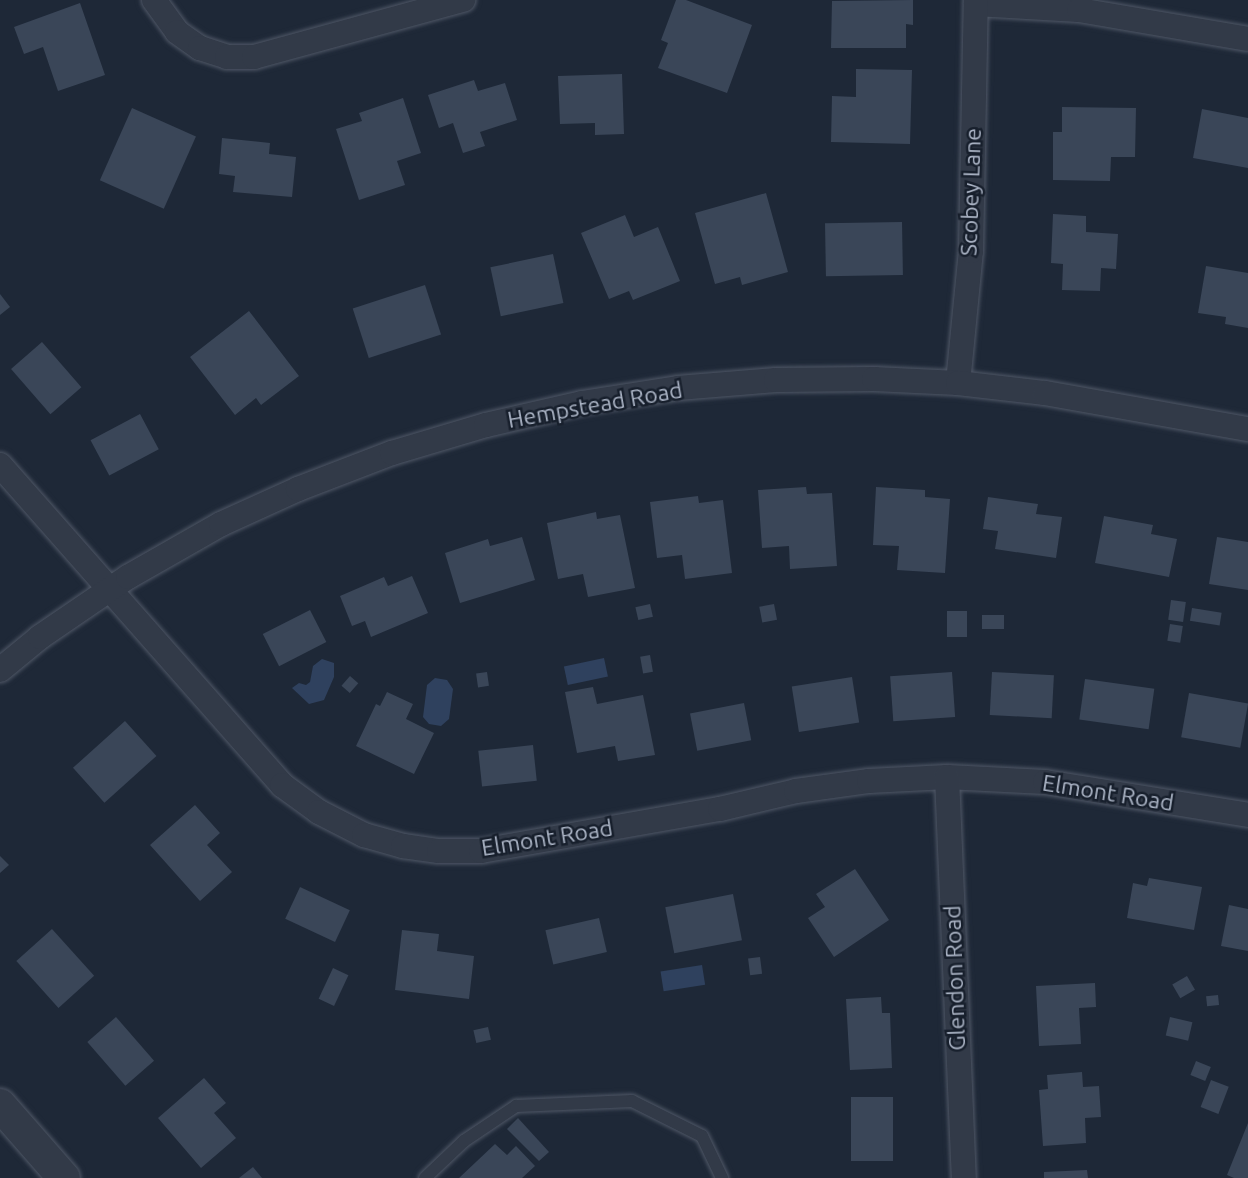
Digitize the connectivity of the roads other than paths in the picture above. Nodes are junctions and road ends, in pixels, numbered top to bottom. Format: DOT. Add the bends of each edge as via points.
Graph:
graph roads {
  1 [pos="154,0"];
  2 [pos="463,0"];
  3 [pos="976,2"];
  4 [pos="1248,39"];
  5 [pos="958,383"];
  6 [pos="1248,429"];
  7 [pos="0,465"];
  8 [pos="109,589"];
  9 [pos="0,670"];
  10 [pos="947,777"];
  11 [pos="1248,816"];
  12 [pos="0,1105"];
  13 [pos="64,1178"];
  14 [pos="425,1178"];
  15 [pos="722,1178"];
  16 [pos="964,1178"];
  1 -- 2 [label="street" via="177,32 200,48 228,57 254,57"];
  3 -- 4 [label="street" via="1079,10"];
  3 -- 5 [label="street, Scobey Lane" via="971,251"];
  5 -- 6 [label="street, Hempstead Road" via="1045,393"];
  5 -- 8 [label="street, Hempstead Road" via="776,380 678,388 486,425 392,453 299,489 221,524"];
  7 -- 8 [label="street, Elmont Road"];
  8 -- 9 [label="street, Hempstead Road"];
  8 -- 10 [label="street, Elmont Road" via="282,785 319,812 364,835 403,846 481,850 720,809 796,791"];
  10 -- 11 [label="street, Elmont Road" via="1045,782"];
  10 -- 16 [label="street, Glendon Road"];
  12 -- 13 [label="street"];
  14 -- 15 [label="lane" via="464,1141 516,1106 632,1101 702,1136"];
}
